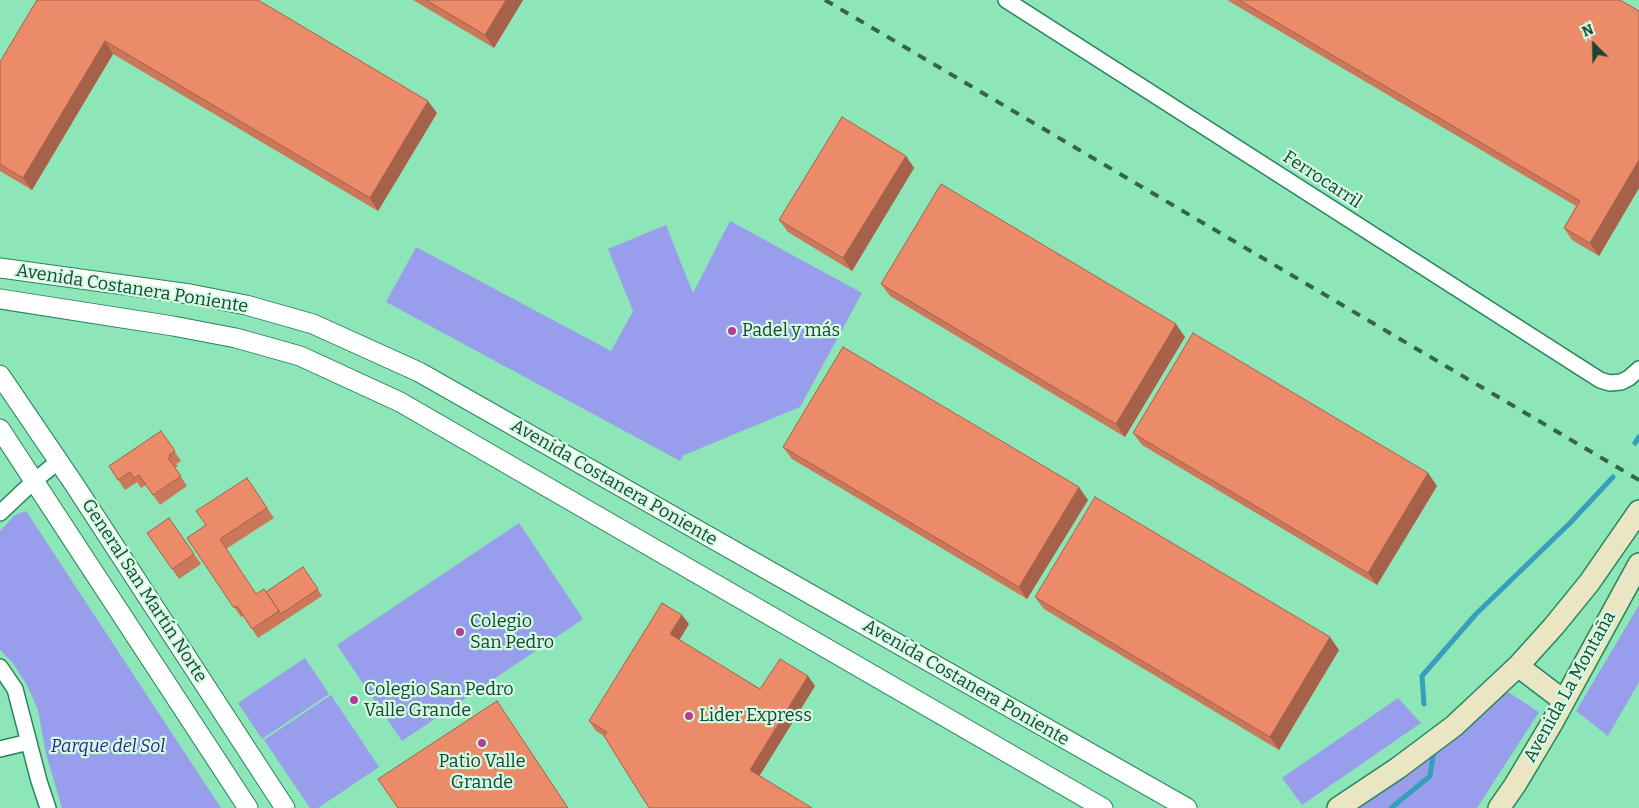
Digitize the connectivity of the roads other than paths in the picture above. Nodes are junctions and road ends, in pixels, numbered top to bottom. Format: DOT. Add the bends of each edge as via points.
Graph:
graph roads {
  1 [pos="1006,0"];
  2 [pos="0,268"];
  3 [pos="32,272"];
  4 [pos="0,299"];
  5 [pos="29,304"];
  6 [pos="1639,369"];
  7 [pos="0,375"];
  8 [pos="0,429"];
  9 [pos="59,462"];
  10 [pos="34,481"];
  11 [pos="1639,511"];
  12 [pos="0,513"];
  13 [pos="1639,564"];
  14 [pos="1518,666"];
  15 [pos="0,667"];
  16 [pos="1564,701"];
  17 [pos="30,742"];
  18 [pos="0,749"];
  19 [pos="48,808"];
  20 [pos="248,808"];
  21 [pos="285,808"];
  22 [pos="1103,808"];
  23 [pos="1187,808"];
  24 [pos="1338,808"];
  25 [pos="1499,808"];
  1 -- 6 [label="street, Ferrocarril" via="1600,380 1621,382"];
  2 -- 3 [label="street, Avenida Costanera Poniente"];
  3 -- 5 [label="street" via="18,279 15,286 17,293"];
  3 -- 23 [label="street, Avenida Costanera Poniente" via="186,293 246,305 313,324 419,372"];
  4 -- 5 [label="street, Avenida Costanera Poniente"];
  5 -- 22 [label="street, Avenida Costanera Poniente" via="236,338 300,356 400,402"];
  7 -- 9 [label="street, General San Martín Norte"];
  8 -- 10 [label="street, General San Martín Norte"];
  9 -- 10 [label="street"];
  9 -- 21 [label="street, General San Martín Norte"];
  10 -- 12 [label="street"];
  10 -- 20 [label="street, General San Martín Norte"];
  11 -- 14 [label="main road, Avenida La Montaña" via="1589,583"];
  13 -- 16 [label="main road, Avenida La Montaña"];
  14 -- 16 [label="main road"];
  14 -- 24 [label="main road, Avenida La Montaña" via="1454,726"];
  15 -- 17 [label="street" via="16,689"];
  16 -- 25 [label="main road, Avenida La Montaña"];
  17 -- 18 [label="street"];
  17 -- 19 [label="street" via="38,781"];
}
